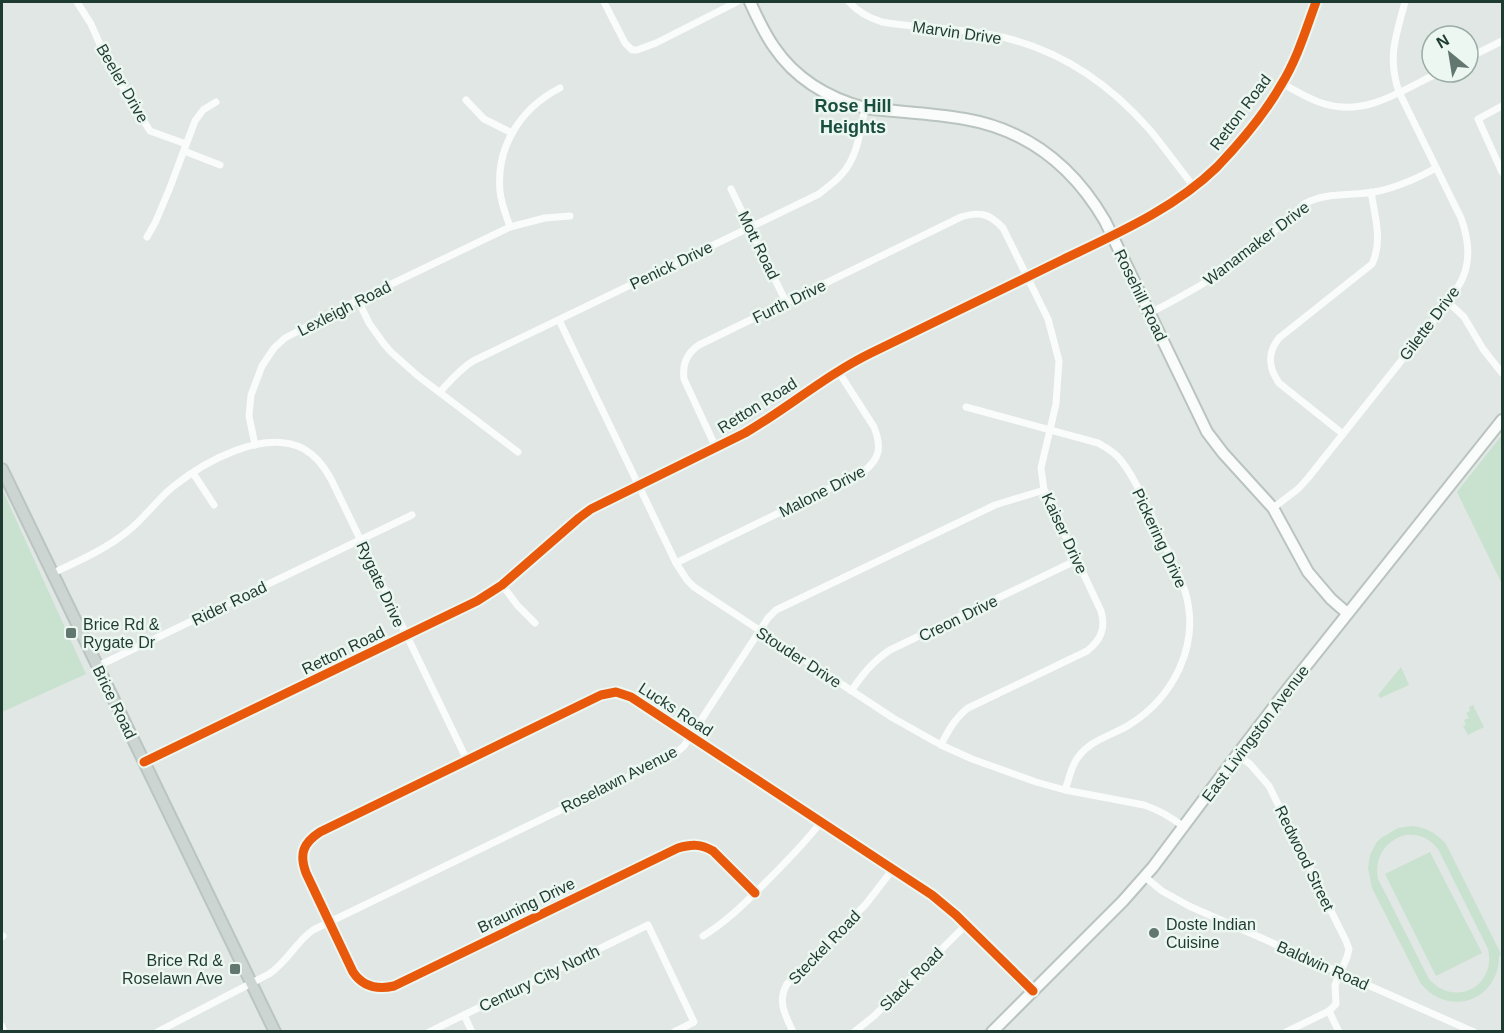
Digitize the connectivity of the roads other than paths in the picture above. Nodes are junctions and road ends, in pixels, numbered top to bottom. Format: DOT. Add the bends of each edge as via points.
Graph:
graph roads {
  1 [pos="77,2"];
  2 [pos="604,2"];
  3 [pos="737,2"];
  4 [pos="750,2"];
  5 [pos="849,2"];
  6 [pos="1316,2"];
  7 [pos="1405,2"];
  8 [pos="1503,41"];
  9 [pos="1480,52"];
  10 [pos="1420,82"];
  11 [pos="1282,84"];
  12 [pos="560,88"];
  13 [pos="1399,92"];
  14 [pos="466,100"];
  15 [pos="216,102"];
  16 [pos="1503,106"];
  17 [pos="865,108"];
  18 [pos="512,133"];
  19 [pos="185,147"];
  20 [pos="220,165"];
  21 [pos="1436,168"];
  22 [pos="1503,172"];
  23 [pos="1194,187"];
  24 [pos="731,189"];
  25 [pos="1371,192"];
  26 [pos="985,214"];
  27 [pos="570,216"];
  28 [pos="510,227"];
  29 [pos="750,227"];
  30 [pos="1112,236"];
  31 [pos="147,237"];
  32 [pos="1027,277"];
  33 [pos="358,300"];
  34 [pos="786,302"];
  35 [pos="1448,302"];
  36 [pos="1150,314"];
  37 [pos="558,320"];
  38 [pos="838,371"];
  39 [pos="1503,373"];
  40 [pos="440,392"];
  41 [pos="966,407"];
  42 [pos="1503,420"];
  43 [pos="1049,430"];
  44 [pos="1343,434"];
  45 [pos="255,445"];
  46 [pos="716,448"];
  47 [pos="518,452"];
  48 [pos="2,469"];
  49 [pos="193,473"];
  50 [pos="639,486"];
  51 [pos="1044,490"];
  52 [pos="214,505"];
  53 [pos="1273,508"];
  54 [pos="412,515"];
  55 [pos="360,540"];
  56 [pos="1077,560"];
  57 [pos="676,563"];
  58 [pos="53,573"];
  59 [pos="502,585"];
  60 [pos="1347,613"];
  61 [pos="535,623"];
  62 [pos="760,631"];
  63 [pos="406,636"];
  64 [pos="98,666"];
  65 [pos="851,691"];
  66 [pos="690,735"];
  67 [pos="941,745"];
  68 [pos="1236,755"];
  69 [pos="467,760"];
  70 [pos="144,762"];
  71 [pos="1065,790"];
  72 [pos="821,822"];
  73 [pos="1184,827"];
  74 [pos="893,869"];
  75 [pos="1145,877"];
  76 [pos="755,893"];
  77 [pos="329,922"];
  78 [pos="966,925"];
  79 [pos="703,936"];
  80 [pos="1341,973"];
  81 [pos="252,984"];
  82 [pos="1033,991"];
  83 [pos="1329,1011"];
  84 [pos="464,1015"];
  85 [pos="2,1026"];
  86 [pos="4,1032"];
  87 [pos="157,1032"];
  88 [pos="275,1032"];
  89 [pos="429,1032"];
  90 [pos="472,1032"];
  91 [pos="674,1032"];
  92 [pos="793,1032"];
  93 [pos="854,1032"];
  94 [pos="992,1032"];
  95 [pos="1286,1032"];
  96 [pos="1339,1032"];
  97 [pos="1474,1032"];
  1 -- 19 [label="street, Beeler Drive" via="150,131"];
  2 -- 3 [label="street" via="632,50 656,43"];
  4 -- 17 [label="street, Rosehill Road" via="774,47 793,69 826,93"];
  5 -- 23 [label="street, Marvin Drive" via="867,17 882,22 996,36 1032,46 1072,65 1108,89 1130,110"];
  6 -- 11 [label="street, Retton Road"];
  7 -- 13 [label="street, Gilette Drive" via="1392,57"];
  8 -- 9 [label="street"];
  10 -- 13 [label="street"];
  11 -- 13 [label="street" via="1313,100 1347,108 1370,105"];
  11 -- 23 [label="street, Retton Road" via="1238,145"];
  12 -- 18 [label="street" via="532,107"];
  13 -- 21 [label="street, Gilette Drive"];
  14 -- 18 [label="street" via="484,119"];
  15 -- 19 [label="street" via="199,114"];
  16 -- 22 [label="street" via="1478,119"];
  17 -- 29 [label="street, Penick Drive" via="856,148 842,175 819,194"];
  17 -- 30 [label="street, Rosehill Road" via="964,118 1017,134 1070,173 1096,206"];
  18 -- 28 [label="street" via="503,156 500,181"];
  19 -- 20 [label="street, Beeler Drive"];
  19 -- 31 [label="street"];
  21 -- 25 [label="street, Wanamaker Drive" via="1401,185"];
  21 -- 35 [label="street, Gilette Drive" via="1461,218 1468,247 1463,277"];
  23 -- 30 [label="street, Retton Road"];
  24 -- 29 [label="street, Mott Road"];
  25 -- 36 [label="street, Wanamaker Drive" via="1311,200 1231,265"];
  25 -- 44 [label="street" via="1378,238 1372,264 1279,338 1269,360 1279,383"];
  26 -- 32 [label="street, Kaiser Drive" via="1003,228"];
  26 -- 34 [label="street, Furth Drive" via="961,217"];
  27 -- 28 [label="street, Lexleigh Road"];
  28 -- 33 [label="street, Lexleigh Road"];
  29 -- 34 [label="street, Mott Road"];
  29 -- 37 [label="street, Penick Drive"];
  30 -- 32 [label="street, Retton Road"];
  30 -- 36 [label="street, Rosehill Road"];
  32 -- 38 [label="street, Retton Road"];
  32 -- 43 [label="street, Kaiser Drive" via="1048,319 1059,361 1056,404"];
  33 -- 40 [label="street" via="369,323 391,352"];
  33 -- 45 [label="street, Lexleigh Road" via="285,338 268,357 251,395 249,416"];
  34 -- 46 [label="street, Furth Drive" via="699,345 684,363 687,387"];
  35 -- 39 [label="street" via="1464,317 1483,350"];
  35 -- 44 [label="street, Gilette Drive"];
  36 -- 53 [label="street, Rosehill Road" via="1208,432"];
  37 -- 40 [label="street, Penick Drive" via="474,361"];
  37 -- 50 [label="street, Stouder Drive"];
  38 -- 46 [label="street, Retton Road" via="761,424"];
  38 -- 57 [label="street, Malone Drive" via="874,427 879,444 875,461 863,472"];
  40 -- 47 [label="street"];
  41 -- 43 [label="street, Pickering Drive"];
  42 -- 60 [label="street, East Livingston Avenue"];
  43 -- 51 [label="street, Kaiser Drive" via="1041,468"];
  43 -- 71 [label="street, Pickering Drive" via="1098,443 1123,463 1178,574 1189,613 1185,653 1168,691 1127,726 1090,744 1074,764"];
  44 -- 53 [label="street, Gilette Drive" via="1308,478"];
  45 -- 49 [label="street" via="208,462"];
  45 -- 55 [label="street, Rygate Drive" via="279,443 302,448 319,461"];
  46 -- 50 [label="street, Retton Road"];
  48 -- 58 [label="main road, Brice Road"];
  49 -- 52 [label="street"];
  49 -- 58 [label="street" via="110,545"];
  50 -- 57 [label="street, Stouder Drive"];
  50 -- 59 [label="street, Retton Road" via="586,512"];
  51 -- 56 [label="street, Kaiser Drive"];
  51 -- 62 [label="street, Roselawn Avenue" via="995,505 783,606"];
  53 -- 60 [label="street, Rosehill Road" via="1308,572"];
  54 -- 55 [label="street, Rider Road"];
  55 -- 63 [label="street, Rygate Drive"];
  55 -- 64 [label="street, Rider Road"];
  56 -- 65 [label="street, Creon Drive" via="890,650 867,668"];
  56 -- 67 [label="street, Kaiser Drive" via="1101,610 1104,626 1098,640 1087,651 968,708 951,725"];
  57 -- 62 [label="street, Stouder Drive" via="694,587"];
  58 -- 64 [label="main road, Brice Road"];
  59 -- 61 [label="street"];
  59 -- 63 [label="street, Retton Road"];
  60 -- 68 [label="street, East Livingston Avenue"];
  62 -- 65 [label="street, Stouder Drive"];
  62 -- 66 [label="street, Roselawn Avenue"];
  63 -- 69 [label="street, Rygate Drive"];
  63 -- 70 [label="street, Retton Road"];
  64 -- 70 [label="main road, Brice Road"];
  65 -- 67 [label="street, Stouder Drive"];
  66 -- 69 [label="street, Lucks Road" via="631,697 616,692 601,695"];
  66 -- 72 [label="street, Lucks Road"];
  66 -- 77 [label="street, Roselawn Avenue" via="672,756"];
  67 -- 71 [label="street, Stouder Drive" via="1005,772"];
  68 -- 73 [label="street, East Livingston Avenue"];
  68 -- 80 [label="street, Redwood Street" via="1250,764 1269,786 1346,941 1348,953"];
  69 -- 77 [label="street, Lucks Road" via="320,832 308,842 303,853 304,868"];
  70 -- 81 [label="main road, Brice Road"];
  71 -- 73 [label="street, Stouder Drive" via="1144,805 1160,810"];
  72 -- 74 [label="street, Lucks Road"];
  72 -- 76 [label="street"];
  73 -- 75 [label="street, East Livingston Avenue"];
  74 -- 78 [label="street, Lucks Road" via="932,895"];
  74 -- 92 [label="street, Steckel Road" via="866,904 787,984 782,1007"];
  75 -- 80 [label="street, Baldwin Road" via="1190,906"];
  75 -- 82 [label="street, East Livingston Avenue"];
  76 -- 77 [label="street, Brauning Drive" via="713,851 687,845 394,986 378,989 357,978"];
  76 -- 79 [label="street"];
  77 -- 81 [label="street, Roselawn Avenue" via="305,936 279,967"];
  78 -- 82 [label="street, Lucks Road"];
  78 -- 93 [label="street, Slack Road"];
  80 -- 83 [label="street, Redwood Street" via="1335,985 1336,1004"];
  80 -- 97 [label="street, Baldwin Road"];
  81 -- 87 [label="street, Roselawn Avenue"];
  81 -- 88 [label="main road, Brice Road"];
  82 -- 94 [label="street, East Livingston Avenue"];
  83 -- 95 [label="street"];
  83 -- 96 [label="street"];
  84 -- 89 [label="street, Century City North"];
  84 -- 90 [label="street"];
  84 -- 91 [label="street, Century City North" via="648,925 694,1022"];
  85 -- 86 [label="street"];
}
